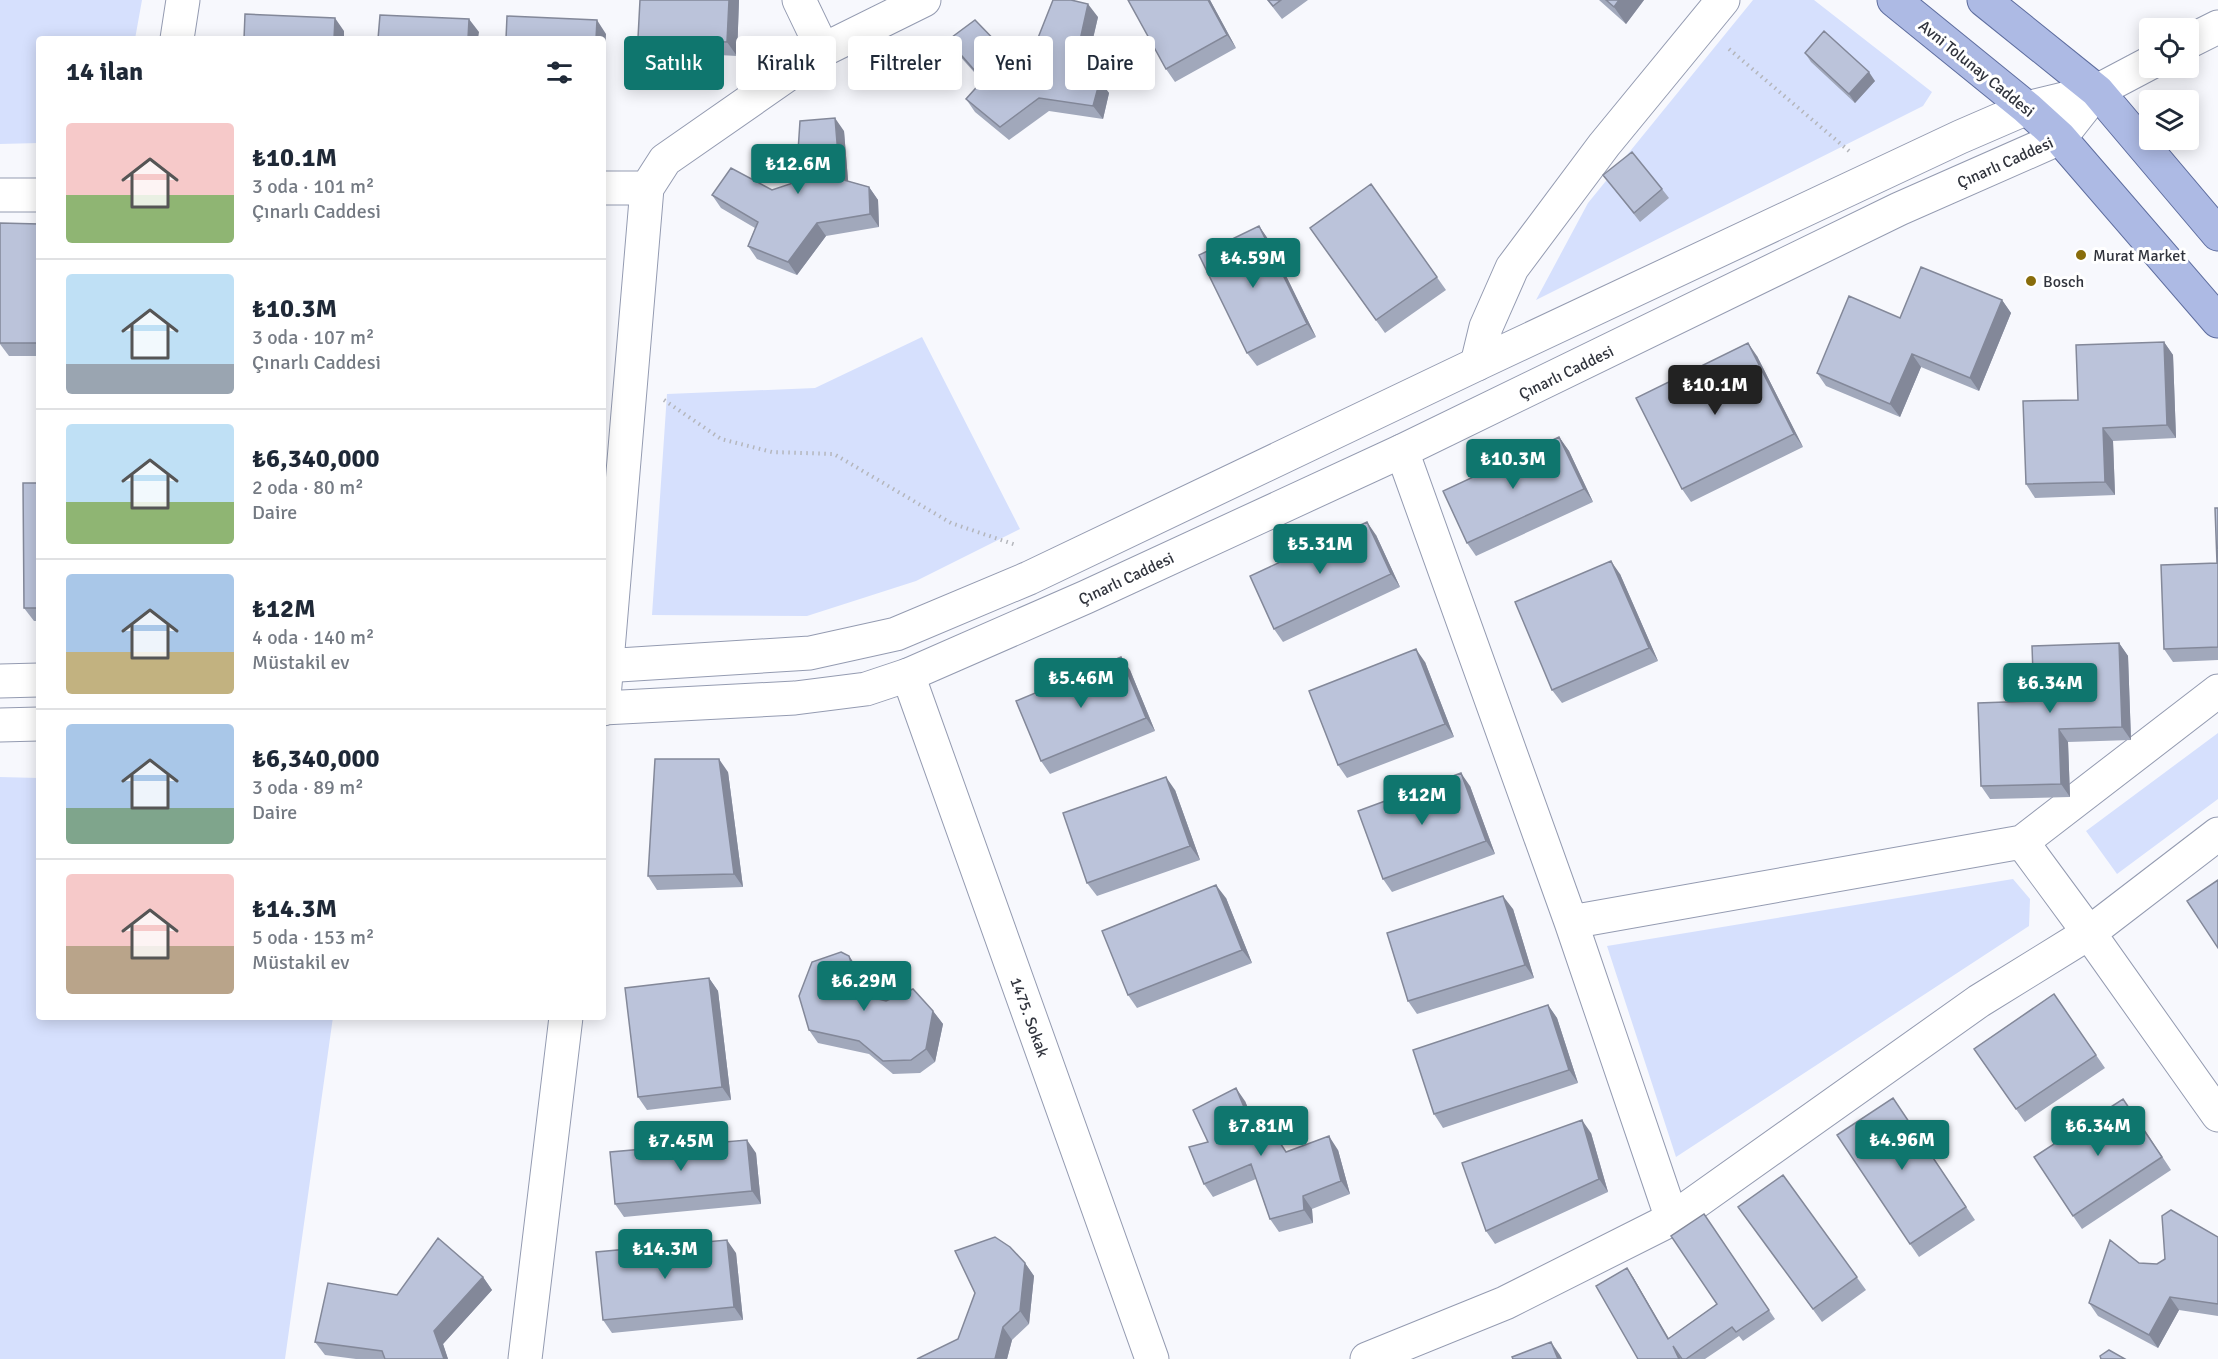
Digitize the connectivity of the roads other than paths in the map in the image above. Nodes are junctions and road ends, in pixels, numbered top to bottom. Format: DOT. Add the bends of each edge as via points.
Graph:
graph roads {
  1 [pos="183,0"];
  2 [pos="799,0"];
  3 [pos="924,0"];
  4 [pos="1724,0"];
  5 [pos="1894,0"];
  6 [pos="1984,0"];
  7 [pos="2218,27"];
  8 [pos="177,36"];
  9 [pos="816,36"];
  10 [pos="2199,36"];
  11 [pos="836,44"];
  12 [pos="2139,69"];
  13 [pos="766,90"];
  14 [pos="2097,91"];
  15 [pos="2027,108"];
  16 [pos="2060,138"];
  17 [pos="647,188"];
  18 [pos="606,189"];
  19 [pos="0,195"];
  20 [pos="36,195"];
  21 [pos="2218,234"];
  22 [pos="2218,321"];
  23 [pos="1477,364"];
  24 [pos="1402,451"];
  25 [pos="606,643"];
  26 [pos="606,665"];
  27 [pos="908,675"];
  28 [pos="36,680"];
  29 [pos="0,681"];
  30 [pos="2218,691"];
  31 [pos="606,708"];
  32 [pos="36,724"];
  33 [pos="0,725"];
  34 [pos="2218,834"];
  35 [pos="2022,843"];
  36 [pos="1571,922"];
  37 [pos="2089,933"];
  38 [pos="566,1020"];
  39 [pos="2218,1115"];
  40 [pos="1672,1219"];
  41 [pos="525,1359"];
  42 [pos="1152,1359"];
  43 [pos="1367,1359"];
  1 -- 8 [label="street"];
  2 -- 9 [label="street"];
  3 -- 11 [label="street"];
  4 -- 23 [label="street" via="1604,145 1512,268 1486,327"];
  5 -- 15 [label="main road, Avni Tolunay Caddesi"];
  6 -- 14 [label="main road"];
  7 -- 10 [label="street"];
  12 -- 14 [label="street"];
  13 -- 17 [label="street" via="665,160"];
  14 -- 15 [label="street"];
  14 -- 16 [label="street, Çınarlı Caddesi"];
  14 -- 21 [label="main road"];
  15 -- 16 [label="main road, Avni Tolunay Caddesi"];
  15 -- 23 [label="street"];
  16 -- 22 [label="main road, Avni Tolunay Caddesi"];
  16 -- 24 [label="street, Çınarlı Caddesi" via="1899,209"];
  17 -- 18 [label="street"];
  17 -- 25 [label="street"];
  19 -- 20 [label="street"];
  23 -- 26 [label="street" via="1029,578 897,634 810,653"];
  24 -- 27 [label="street, Çınarlı Caddesi"];
  24 -- 36 [label="street"];
  27 -- 31 [label="street, Çınarlı Caddesi" via="866,689 795,698"];
  27 -- 42 [label="street, 1475. Sokak"];
  28 -- 29 [label="street"];
  30 -- 35 [label="street"];
  32 -- 33 [label="street"];
  34 -- 37 [label="street"];
  35 -- 36 [label="street"];
  35 -- 37 [label="street"];
  36 -- 40 [label="street"];
  37 -- 39 [label="street"];
  37 -- 40 [label="street" via="1979,1001"];
  38 -- 41 [label="street"];
  40 -- 43 [label="street" via="1505,1304"];
}
